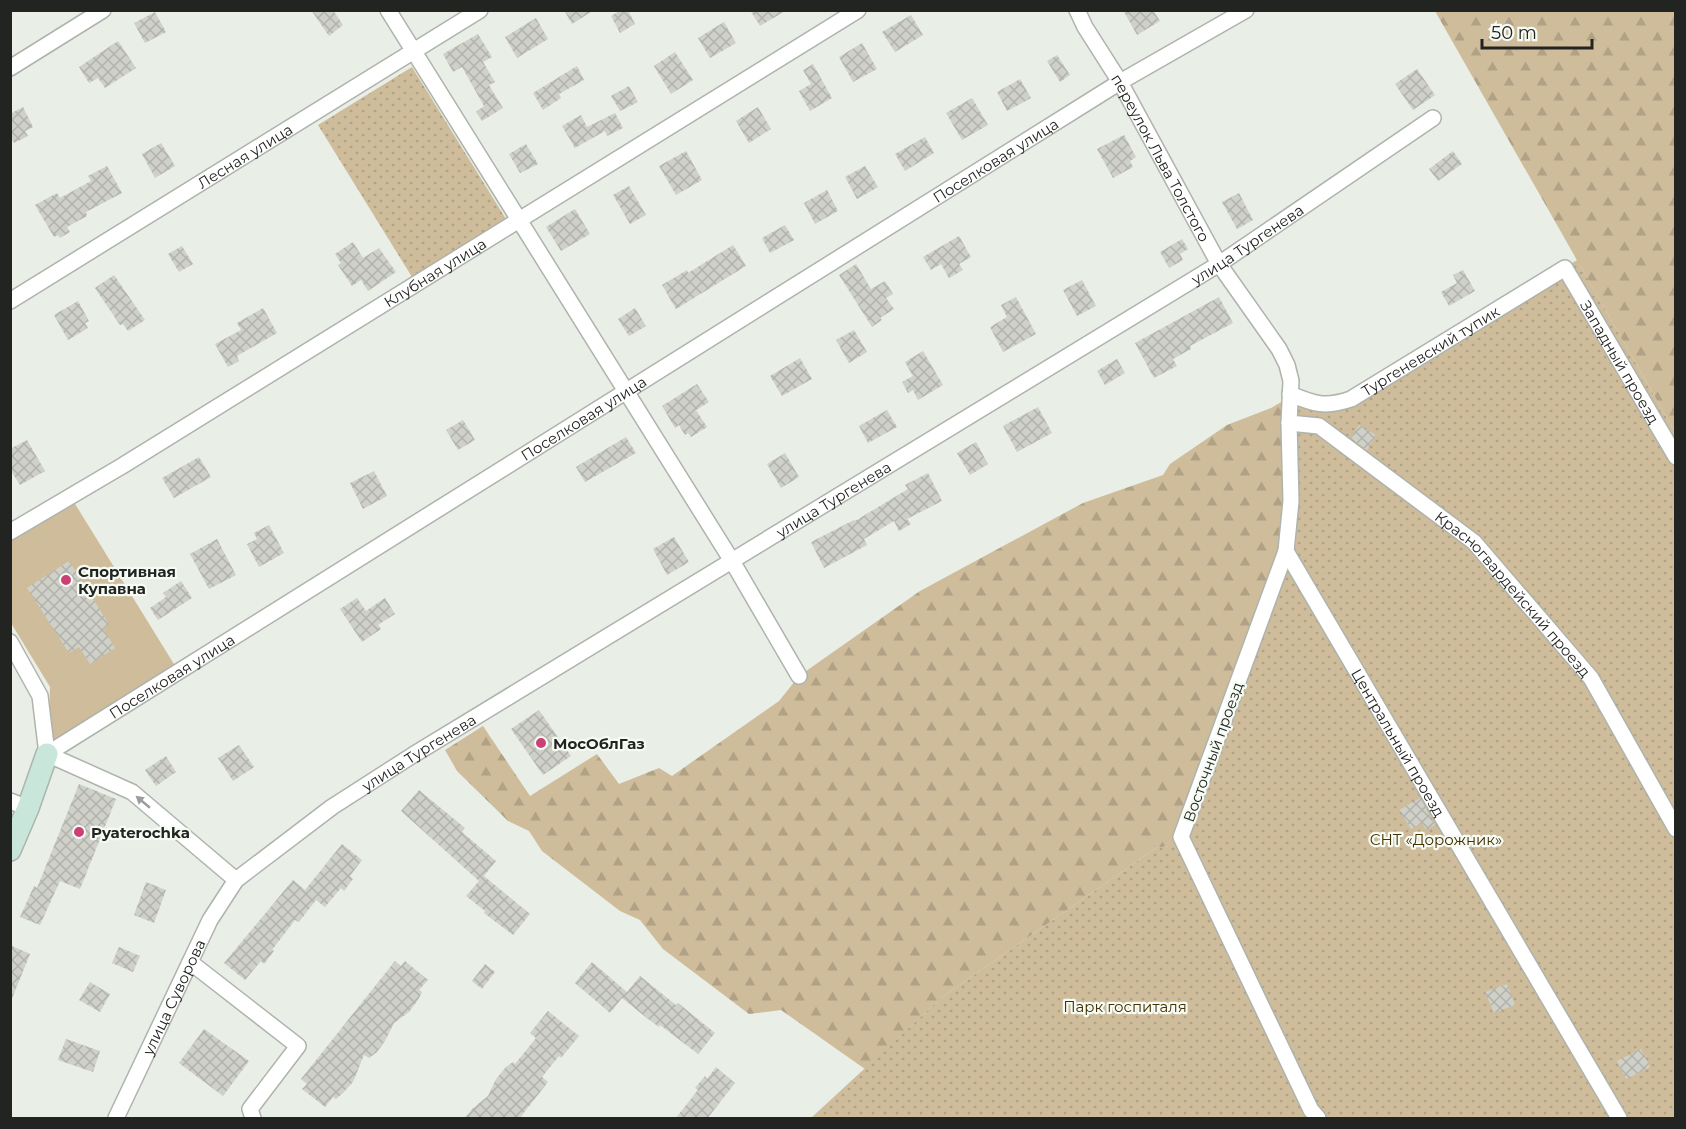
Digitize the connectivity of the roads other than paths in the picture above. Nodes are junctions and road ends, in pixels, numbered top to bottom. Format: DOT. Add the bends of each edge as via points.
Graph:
graph roads {
  1 [pos="104,10"];
  2 [pos="388,10"];
  3 [pos="480,10"];
  4 [pos="858,10"];
  5 [pos="1077,10"];
  6 [pos="1246,10"];
  7 [pos="414,51"];
  8 [pos="10,68"];
  9 [pos="1120,82"];
  10 [pos="1433,118"];
  11 [pos="519,220"];
  12 [pos="1219,264"];
  13 [pos="1565,268"];
  14 [pos="10,301"];
  15 [pos="626,392"];
  16 [pos="1290,395"];
  17 [pos="1289,423"];
  18 [pos="1676,457"];
  19 [pos="10,532"];
  20 [pos="1286,552"];
  21 [pos="732,561"];
  22 [pos="10,642"];
  23 [pos="799,676"];
  24 [pos="47,754"];
  25 [pos="19,805"];
  26 [pos="1676,829"];
  27 [pos="10,850"];
  28 [pos="236,880"];
  29 [pos="190,962"];
  30 [pos="116,1119"];
  31 [pos="253,1119"];
  32 [pos="1318,1119"];
  33 [pos="1619,1119"];
  1 -- 8 [label="street"];
  2 -- 7 [label="street"];
  3 -- 7 [label="street, Лесная улица"];
  4 -- 11 [label="street, Клубная улица"];
  5 -- 9 [label="street, переулок Льва Толстого"];
  6 -- 9 [label="street, Поселковая улица"];
  7 -- 11 [label="street"];
  7 -- 14 [label="street, Лесная улица"];
  9 -- 12 [label="street, переулок Льва Толстого"];
  9 -- 15 [label="street, Поселковая улица"];
  10 -- 12 [label="street, улица Тургенева"];
  11 -- 15 [label="street"];
  11 -- 19 [label="street, Клубная улица"];
  12 -- 16 [label="street, переулок Льва Толстого" via="1283,357 1291,381"];
  12 -- 21 [label="street, улица Тургенева"];
  13 -- 16 [label="street, Тургеневский тупик" via="1351,399 1328,405"];
  13 -- 18 [label="street, Западный проезд"];
  15 -- 21 [label="street"];
  15 -- 24 [label="street, Поселковая улица"];
  16 -- 17 [label="street, Восточный проезд"];
  17 -- 20 [label="street, Восточный проезд" via="1291,501"];
  17 -- 26 [label="street, Красногвардейский проезд" via="1319,426 1474,542 1592,678"];
  20 -- 32 [label="street, Восточный проезд" via="1181,837"];
  20 -- 33 [label="street, Центральный проезд"];
  21 -- 23 [label="street"];
  21 -- 28 [label="street, улица Тургенева" via="332,807"];
  22 -- 24 [label="street" via="40,696"];
  24 -- 25 [label="street"];
  28 -- 24 [label="street, one-way" via="132,792"];
  25 -- 27 [label="street"];
  28 -- 29 [label="street, улица Суворова" via="210,920"];
  29 -- 30 [label="street, улица Суворова"];
  29 -- 31 [label="street" via="298,1046 250,1109"];
}
